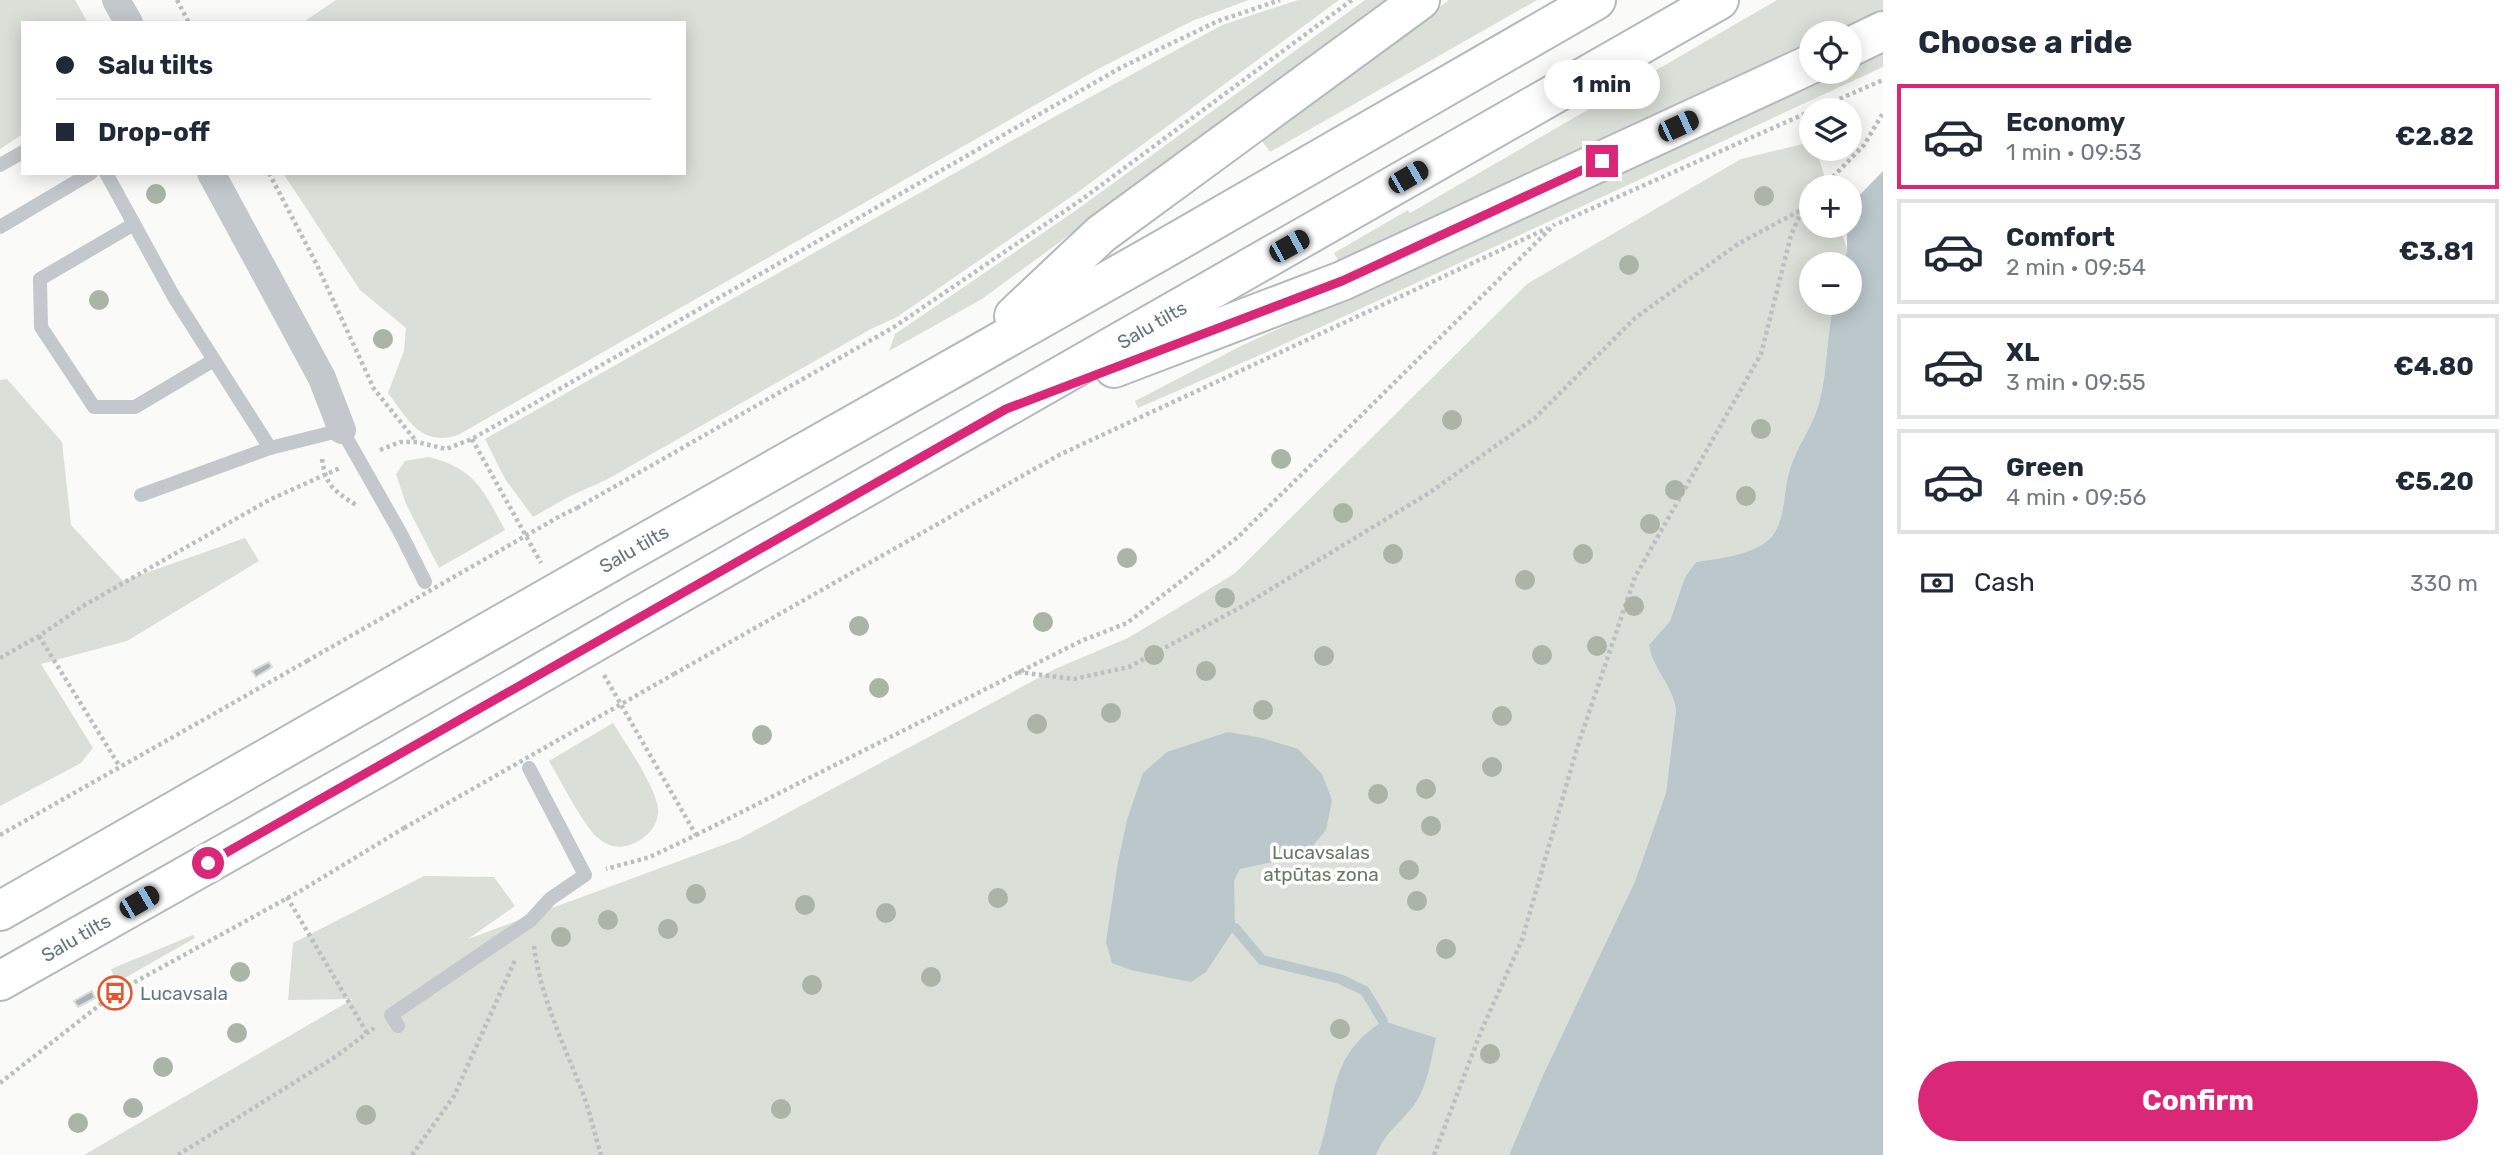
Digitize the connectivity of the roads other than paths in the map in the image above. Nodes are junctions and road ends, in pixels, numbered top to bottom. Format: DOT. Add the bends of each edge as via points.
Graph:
graph roads {
  1 [pos="116,0"];
  2 [pos="1420,0"];
  3 [pos="1596,0"];
  4 [pos="1719,0"];
  5 [pos="128,21"];
  6 [pos="1883,31"];
  7 [pos="1862,41"];
  8 [pos="1799,71"];
  9 [pos="21,153"];
  10 [pos="0,165"];
  11 [pos="88,175"];
  12 [pos="107,175"];
  13 [pos="212,175"];
  14 [pos="134,223"];
  15 [pos="0,227"];
  16 [pos="972,356"];
  17 [pos="214,360"];
  18 [pos="1006,409"];
  19 [pos="342,430"];
  20 [pos="270,448"];
  21 [pos="141,495"];
  22 [pos="425,582"];
  23 [pos="528,768"];
  24 [pos="0,911"];
  25 [pos="0,981"];
  26 [pos="395,1020"];
  1 -- 5 [label="street"];
  2 -- 16 [label="highway" via="1101,234"];
  3 -- 16 [label="highway, Salu tilts"];
  4 -- 18 [label="highway, Salu tilts"];
  6 -- 7 [label="highway"];
  8 -- 18 [label="highway" via="1342,281"];
  9 -- 10 [label="lane"];
  11 -- 15 [label="lane"];
  12 -- 14 [label="lane"];
  13 -- 19 [label="street" via="322,378"];
  14 -- 17 [label="lane"];
  14 -- 17 [label="lane" via="40,279 41,327 94,407 135,407"];
  16 -- 24 [label="highway, Salu tilts, bridge"];
  17 -- 20 [label="lane"];
  18 -- 25 [label="highway, Salu tilts, bridge"];
  19 -- 20 [label="lane"];
  19 -- 22 [label="lane"];
  20 -- 21 [label="lane"];
  23 -- 26 [label="lane" via="585,875"];
}
